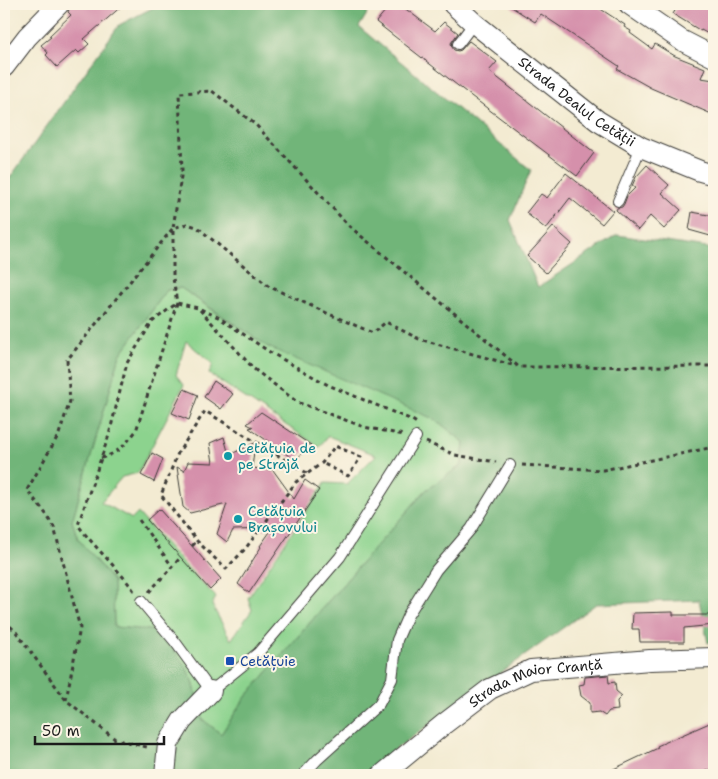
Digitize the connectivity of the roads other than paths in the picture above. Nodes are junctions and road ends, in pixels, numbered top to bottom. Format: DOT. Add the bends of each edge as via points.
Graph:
graph roads {
  1 [pos="59,4"];
  2 [pos="453,4"];
  3 [pos="629,4"];
  4 [pos="474,23"];
  5 [pos="458,44"];
  6 [pos="714,57"];
  7 [pos="4,67"];
  8 [pos="641,147"];
  9 [pos="714,176"];
  10 [pos="618,201"];
  11 [pos="416,437"];
  12 [pos="510,465"];
  13 [pos="141,601"];
  14 [pos="714,658"];
  15 [pos="211,691"];
  16 [pos="165,775"];
  17 [pos="303,775"];
  18 [pos="382,775"];
  1 -- 7 [label="street"];
  2 -- 4 [label="street, Strada Dealul Cetății"];
  3 -- 6 [label="street" via="681,40"];
  4 -- 5 [label="lane"];
  4 -- 8 [label="street, Strada Dealul Cetății" via="598,121"];
  8 -- 9 [label="street, Strada Dealul Cetății"];
  8 -- 10 [label="lane"];
  11 -- 15 [label="lane" via="340,557 258,653"];
  12 -- 17 [label="lane" via="471,529 436,570 408,615 397,640 392,679 379,704"];
  13 -- 15 [label="lane"];
  14 -- 18 [label="street, Strada Maior Cranță" via="531,670 490,689"];
  15 -- 16 [label="street" via="182,721 168,744"];
}
